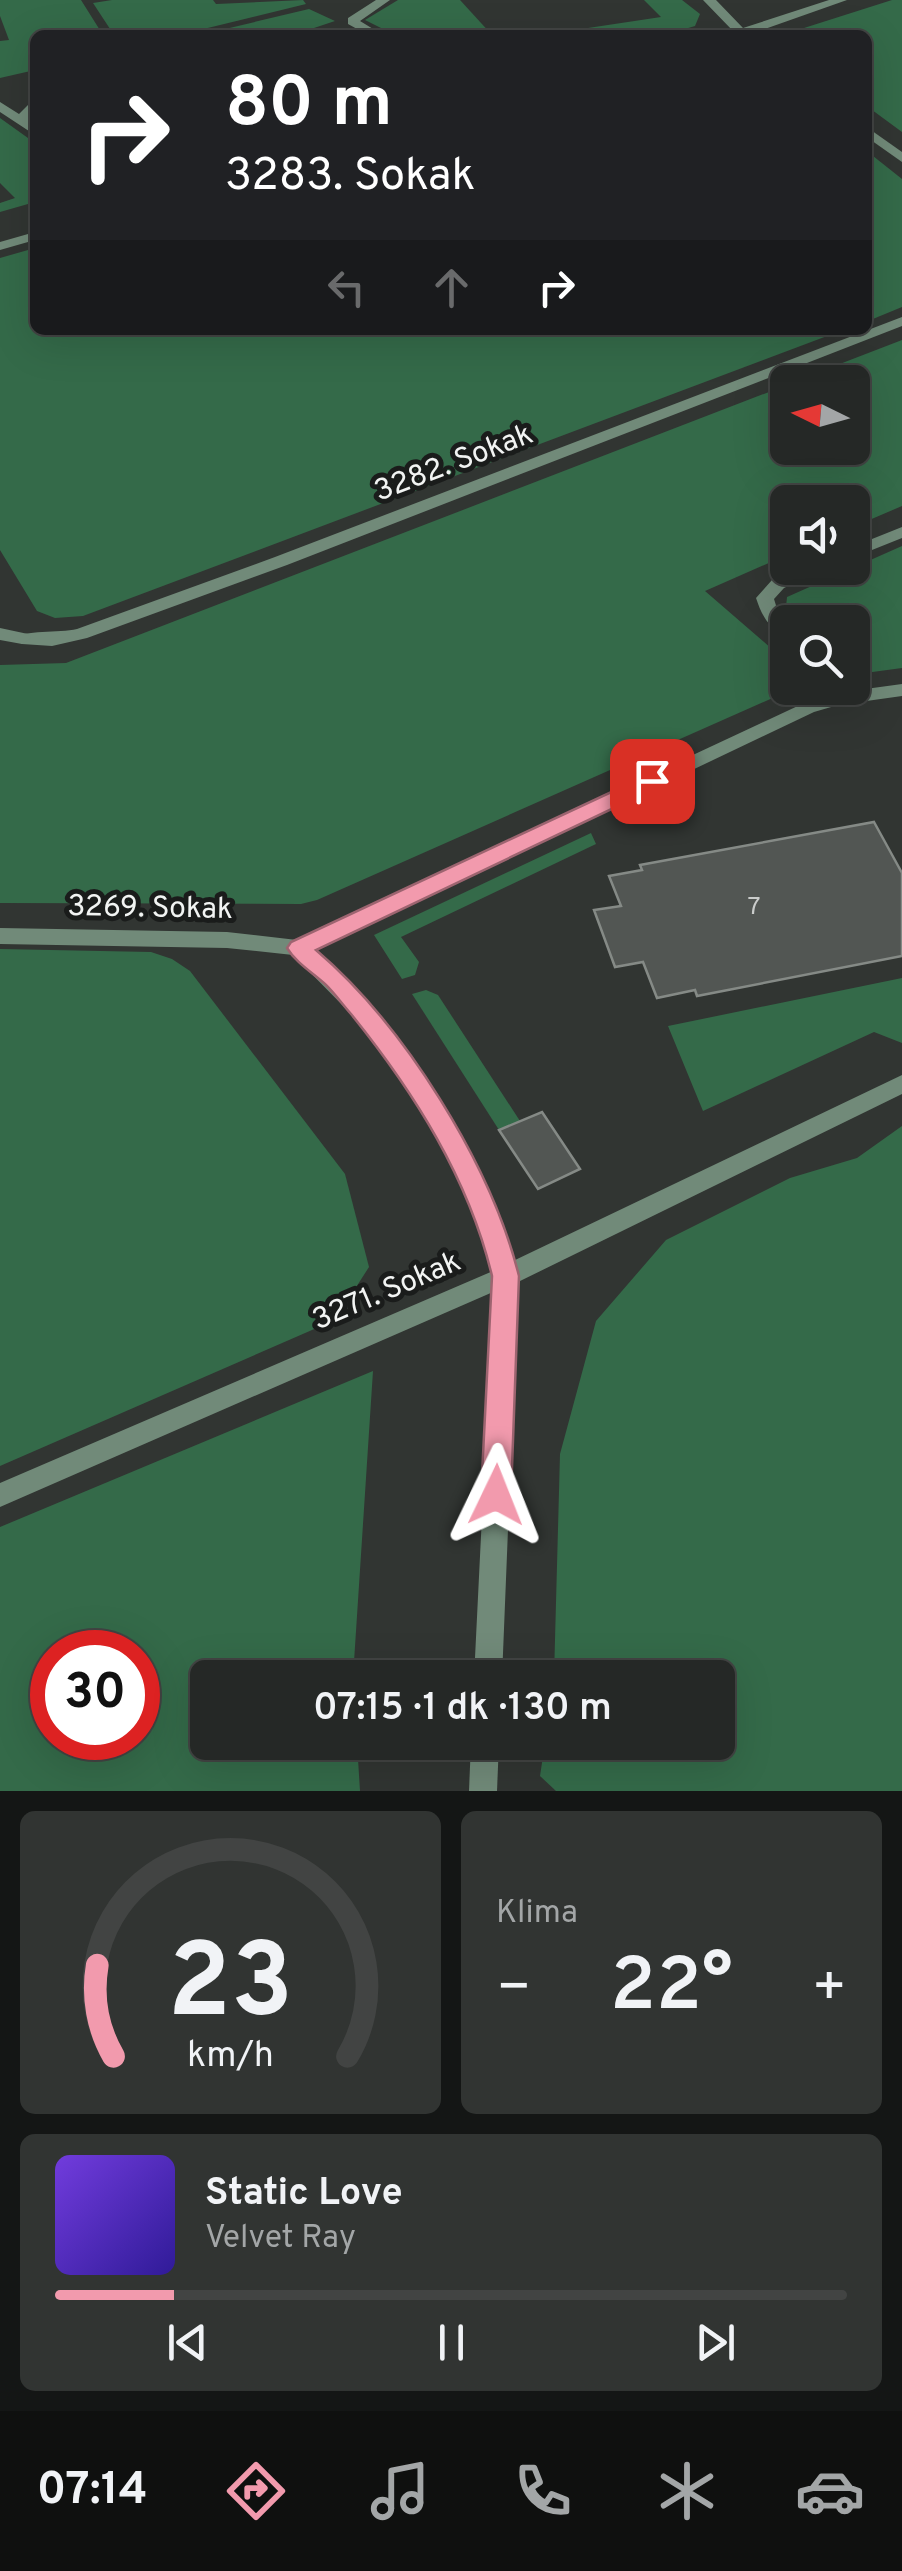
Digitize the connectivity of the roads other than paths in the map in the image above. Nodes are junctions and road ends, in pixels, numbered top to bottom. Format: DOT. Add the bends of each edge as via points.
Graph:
graph roads {
  1 [pos="384,0"];
  2 [pos="709,0"];
  3 [pos="840,0"];
  4 [pos="368,30"];
  5 [pos="735,30"];
  6 [pos="750,30"];
  7 [pos="0,106"];
  8 [pos="30,108"];
  9 [pos="20,121"];
  10 [pos="30,128"];
  11 [pos="872,135"];
  12 [pos="902,158"];
  13 [pos="30,237"];
  14 [pos="0,246"];
  15 [pos="902,321"];
  16 [pos="872,333"];
  17 [pos="866,335"];
  18 [pos="902,532"];
  19 [pos="870,545"];
  20 [pos="777,585"];
  21 [pos="770,614"];
  22 [pos="0,634"];
  23 [pos="870,690"];
  24 [pos="902,690"];
  25 [pos="816,705"];
  26 [pos="0,936"];
  27 [pos="299,948"];
  28 [pos="902,1084"];
  29 [pos="506,1276"];
  30 [pos="0,1494"];
  31 [pos="489,1660"];
  32 [pos="484,1760"];
  33 [pos="483,1791"];
  1 -- 4 [label="street" via="352,21"];
  2 -- 5 [label="street"];
  3 -- 6 [label="street"];
  7 -- 9 [label="street"];
  8 -- 9 [label="street"];
  9 -- 10 [label="street"];
  11 -- 12 [label="street"];
  13 -- 14 [label="street"];
  15 -- 16 [label="street, 3282. Sokak"];
  17 -- 22 [label="street, 3282. Sokak" via="80,634 52,640"];
  18 -- 19 [label="street"];
  20 -- 21 [label="street" via="765,598"];
  23 -- 24 [label="street"];
  25 -- 27 [label="street"];
  26 -- 27 [label="street, 3269. Sokak" via="227,940"];
  27 -- 29 [label="street" via="372,1023 446,1130 474,1184"];
  28 -- 29 [label="street, 3271. Sokak"];
  29 -- 30 [label="street, 3271. Sokak"];
  29 -- 31 [label="street"];
  32 -- 33 [label="street"];
}
